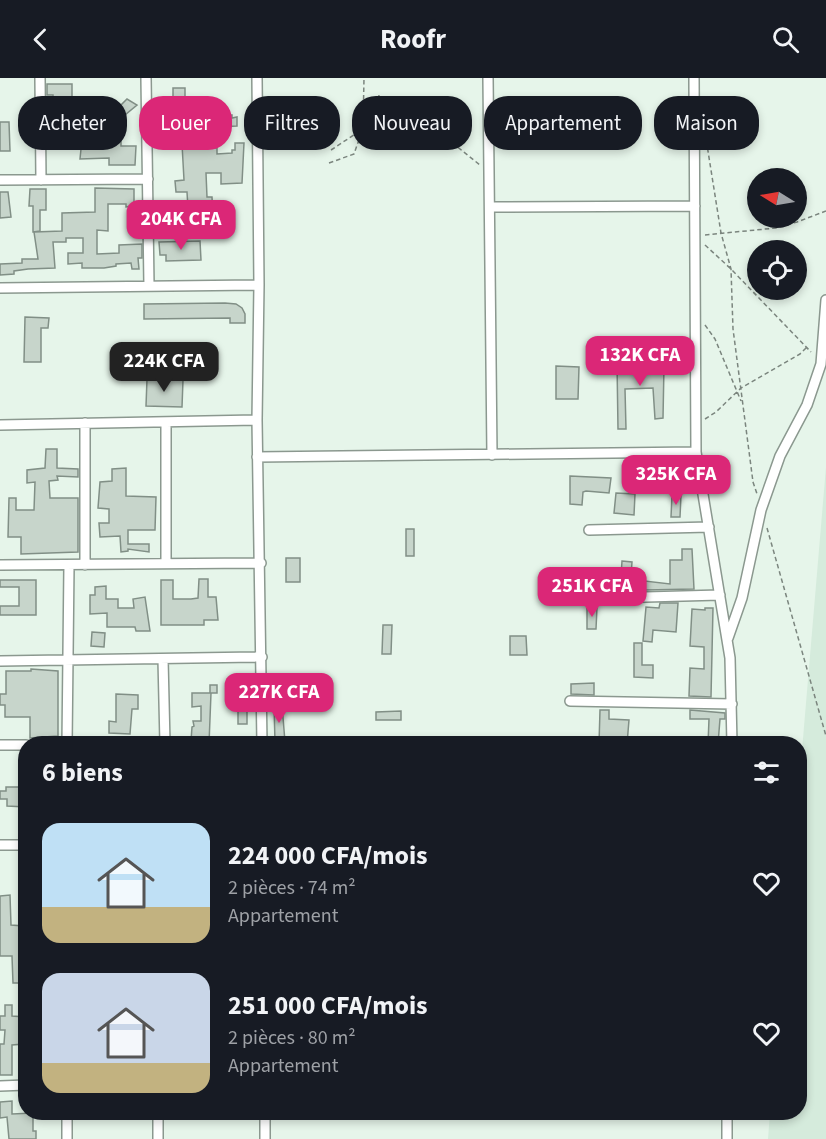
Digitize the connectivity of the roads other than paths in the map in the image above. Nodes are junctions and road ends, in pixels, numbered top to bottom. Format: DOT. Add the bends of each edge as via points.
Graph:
graph roads {
  1 [pos="40,78"];
  2 [pos="146,78"];
  3 [pos="256,78"];
  4 [pos="488,78"];
  5 [pos="694,78"];
  6 [pos="148,179"];
  7 [pos="0,180"];
  8 [pos="41,180"];
  9 [pos="695,206"];
  10 [pos="490,207"];
  11 [pos="259,285"];
  12 [pos="149,286"];
  13 [pos="0,288"];
  14 [pos="826,300"];
  15 [pos="257,420"];
  16 [pos="166,422"];
  17 [pos="85,423"];
  18 [pos="0,425"];
  19 [pos="696,452"];
  20 [pos="492,454"];
  21 [pos="257,457"];
  22 [pos="709,527"];
  23 [pos="589,530"];
  24 [pos="166,563"];
  25 [pos="261,563"];
  26 [pos="0,565"];
  27 [pos="69,565"];
  28 [pos="85,565"];
  29 [pos="720,595"];
  30 [pos="572,598"];
  31 [pos="727,641"];
  32 [pos="262,657"];
  33 [pos="163,659"];
  34 [pos="67,660"];
  35 [pos="0,661"];
  36 [pos="570,701"];
  37 [pos="732,704"];
  38 [pos="67,736"];
  39 [pos="165,736"];
  40 [pos="262,736"];
  41 [pos="732,736"];
  42 [pos="0,745"];
  43 [pos="18,745"];
  44 [pos="0,845"];
  45 [pos="18,845"];
  46 [pos="18,1085"];
  47 [pos="0,1086"];
  48 [pos="67,1120"];
  49 [pos="158,1120"];
  50 [pos="265,1120"];
  51 [pos="728,1120"];
  52 [pos="67,1139"];
  53 [pos="158,1139"];
  54 [pos="265,1139"];
  55 [pos="727,1139"];
  1 -- 8 [label="street"];
  2 -- 6 [label="street"];
  3 -- 11 [label="street"];
  4 -- 10 [label="street"];
  5 -- 9 [label="street"];
  6 -- 8 [label="street"];
  6 -- 12 [label="street"];
  7 -- 8 [label="street"];
  9 -- 10 [label="street"];
  9 -- 19 [label="street"];
  10 -- 20 [label="street"];
  11 -- 12 [label="street"];
  11 -- 15 [label="street"];
  12 -- 13 [label="street"];
  14 -- 31 [label="street" via="820,364 807,405 780,456 761,510 742,598"];
  15 -- 16 [label="street"];
  15 -- 21 [label="street"];
  16 -- 17 [label="street"];
  16 -- 24 [label="street"];
  17 -- 18 [label="street"];
  17 -- 28 [label="street"];
  19 -- 20 [label="street"];
  19 -- 22 [label="street"];
  20 -- 21 [label="street"];
  21 -- 25 [label="street"];
  22 -- 23 [label="street"];
  22 -- 29 [label="street"];
  24 -- 25 [label="street"];
  24 -- 28 [label="street"];
  25 -- 32 [label="street"];
  26 -- 27 [label="street"];
  27 -- 28 [label="street"];
  27 -- 34 [label="street"];
  29 -- 30 [label="street"];
  29 -- 31 [label="street"];
  31 -- 37 [label="street"];
  32 -- 33 [label="street"];
  32 -- 40 [label="street"];
  33 -- 34 [label="street"];
  33 -- 39 [label="street"];
  34 -- 35 [label="street"];
  34 -- 38 [label="street"];
  36 -- 37 [label="street"];
  37 -- 41 [label="street"];
  42 -- 43 [label="street"];
  44 -- 45 [label="street"];
  46 -- 47 [label="street"];
  48 -- 52 [label="street"];
  49 -- 53 [label="street"];
  50 -- 54 [label="street"];
  51 -- 55 [label="street"];
}
